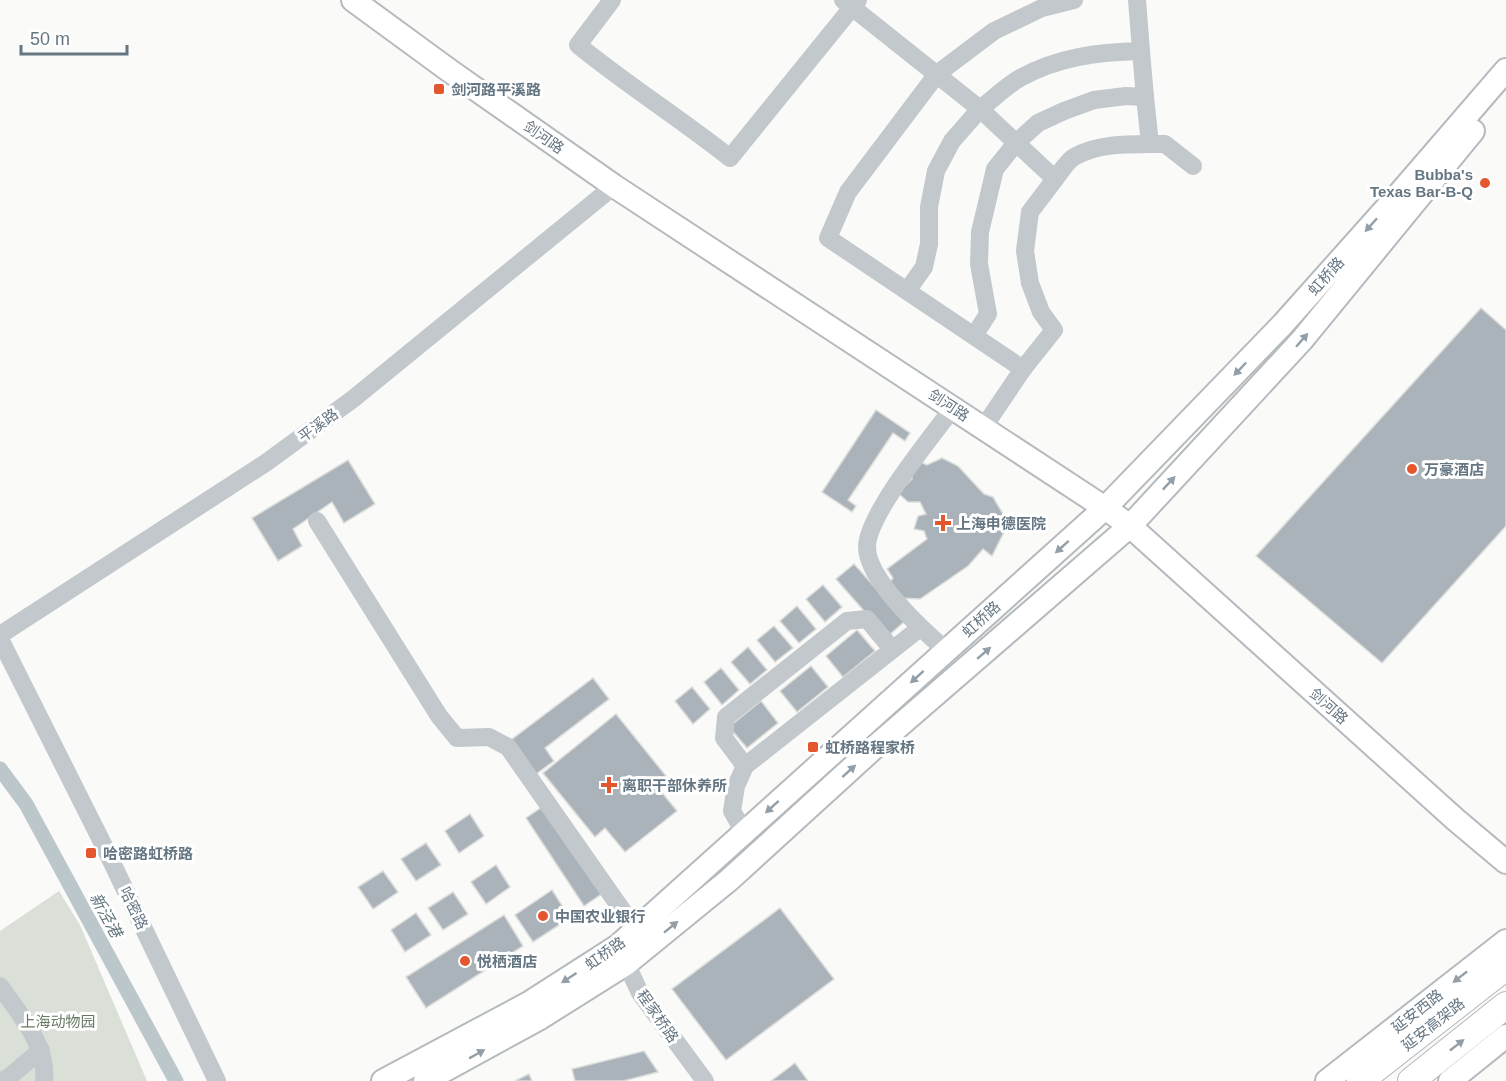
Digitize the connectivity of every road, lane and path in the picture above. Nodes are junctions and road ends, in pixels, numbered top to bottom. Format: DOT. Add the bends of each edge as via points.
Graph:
graph roads {
  1 [pos="353,0"];
  2 [pos="612,0"];
  3 [pos="1074,0"];
  4 [pos="1137,0"];
  5 [pos="851,2"];
  6 [pos="1040,4"];
  7 [pos="1141,51"];
  8 [pos="1506,70"];
  9 [pos="937,74"];
  10 [pos="1506,90"];
  11 [pos="1145,97"];
  12 [pos="980,109"];
  13 [pos="1016,143"];
  14 [pos="1150,144"];
  15 [pos="1193,166"];
  16 [pos="1055,179"];
  17 [pos="615,186"];
  18 [pos="907,291"];
  19 [pos="974,336"];
  20 [pos="1023,369"];
  21 [pos="953,408"];
  22 [pos="983,428"];
  23 [pos="1105,508"];
  24 [pos="317,521"];
  25 [pos="1130,526"];
  26 [pos="920,628"];
  27 [pos="0,637"];
  28 [pos="892,649"];
  29 [pos="946,650"];
  30 [pos="745,766"];
  31 [pos="744,832"];
  32 [pos="1506,862"];
  33 [pos="636,930"];
  34 [pos="1506,941"];
  35 [pos="622,955"];
  36 [pos="1506,967"];
  37 [pos="0,986"];
  38 [pos="1506,1005"];
  39 [pos="1506,1036"];
  40 [pos="41,1050"];
  41 [pos="1,1081"];
  42 [pos="44,1081"];
  43 [pos="217,1081"];
  44 [pos="383,1081"];
  45 [pos="425,1081"];
  46 [pos="705,1081"];
  47 [pos="1327,1081"];
  48 [pos="1360,1081"];
  49 [pos="1411,1081"];
  50 [pos="1450,1081"];
  1 -- 17 [label="main road, 剑河路"];
  2 -- 5 [label="street" via="579,45 615,76 730,158"];
  3 -- 6 [label="street"];
  4 -- 7 [label="street"];
  5 -- 9 [label="street"];
  6 -- 9 [label="street" via="994,31"];
  7 -- 11 [label="street"];
  7 -- 12 [label="street" via="1102,51 1062,60 1019,79"];
  8 -- 23 [label="main road, 虹桥路, one-way" via="1283,324"];
  9 -- 12 [label="street"];
  9 -- 18 [label="street" via="848,192 828,238"];
  25 -- 10 [label="main road, 虹桥路, one-way" via="1302,340"];
  11 -- 13 [label="street" via="1094,100 1038,123"];
  11 -- 14 [label="street"];
  12 -- 13 [label="street"];
  12 -- 18 [label="street" via="952,141 936,171 924,267"];
  13 -- 16 [label="street"];
  13 -- 19 [label="street" via="995,169 987,201 979,264 988,314"];
  14 -- 15 [label="street" via="1165,144"];
  14 -- 16 [label="street" via="1099,148 1072,158"];
  16 -- 20 [label="street" via="1029,212 1025,252 1030,283 1041,312 1054,330"];
  17 -- 21 [label="main road, 剑河路"];
  17 -- 27 [label="street, 平溪路" via="353,399 267,462"];
  18 -- 19 [label="street"];
  19 -- 20 [label="street"];
  20 -- 22 [label="street"];
  21 -- 22 [label="main road, 剑河路"];
  21 -- 26 [label="street" via="894,488 875,521 867,547 873,572"];
  22 -- 23 [label="main road, 剑河路"];
  23 -- 25 [label="main road, 剑河路"];
  23 -- 29 [label="main road, 虹桥路, one-way"];
  24 -- 33 [label="street" via="439,717 457,738 489,737 508,747"];
  25 -- 32 [label="main road, 剑河路"];
  35 -- 25 [label="main road, 虹桥路, one-way" via="729,880 876,746"];
  26 -- 28 [label="street"];
  26 -- 29 [label="street"];
  27 -- 43 [label="street, 哈密路"];
  28 -- 30 [label="street"];
  28 -- 30 [label="street" via="867,619 847,621 726,717 724,738"];
  29 -- 31 [label="main road, 虹桥路, one-way"];
  30 -- 31 [label="street" via="736,786 732,811"];
  31 -- 33 [label="main road, 虹桥路"];
  33 -- 35 [label="main road, 虹桥路"];
  34 -- 47 [label="main road, 延安西路, one-way"];
  35 -- 44 [label="main road, 虹桥路, one-way"];
  45 -- 35 [label="main road, 虹桥路, one-way" via="540,1018"];
  35 -- 46 [label="street, 程家桥路" via="640,993"];
  36 -- 48 [label="highway, 延安高架路"];
  37 -- 40 [label="street"];
  49 -- 38 [label="highway, 延安高架路, one-way"];
  39 -- 50 [label="main road"];
  40 -- 41 [label="street"];
  40 -- 42 [label="street" via="46,1068"];
}
